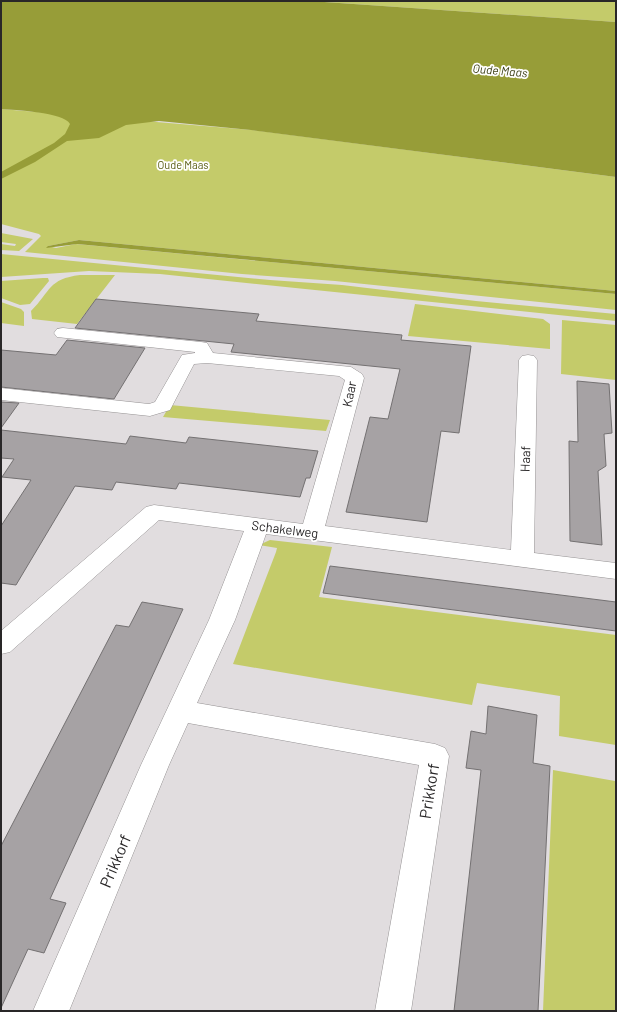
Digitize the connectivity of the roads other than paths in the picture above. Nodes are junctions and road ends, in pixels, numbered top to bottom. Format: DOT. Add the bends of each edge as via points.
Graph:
graph roads {
  1 [pos="63,333"];
  2 [pos="207,358"];
  3 [pos="528,360"];
  4 [pos="1,394"];
  5 [pos="258,526"];
  6 [pos="312,532"];
  7 [pos="522,558"];
  8 [pos="616,571"];
  9 [pos="1,645"];
  10 [pos="179,711"];
  11 [pos="52,1011"];
  12 [pos="393,1011"];
  1 -- 2 [label="street" via="202,347"];
  2 -- 4 [label="street, Kaar" via="188,360 163,406 150,410"];
  2 -- 6 [label="street, Kaar" via="344,370 355,378"];
  3 -- 7 [label="street, Haaf"];
  5 -- 6 [label="street, Schakelweg"];
  5 -- 9 [label="street, Schakelweg" via="154,512"];
  5 -- 10 [label="street, Prikkorf" via="222,620"];
  6 -- 7 [label="street, Schakelweg"];
  7 -- 8 [label="street, Schakelweg"];
  10 -- 11 [label="street, Prikkorf"];
  10 -- 12 [label="street, Prikkorf" via="435,756"];
}
